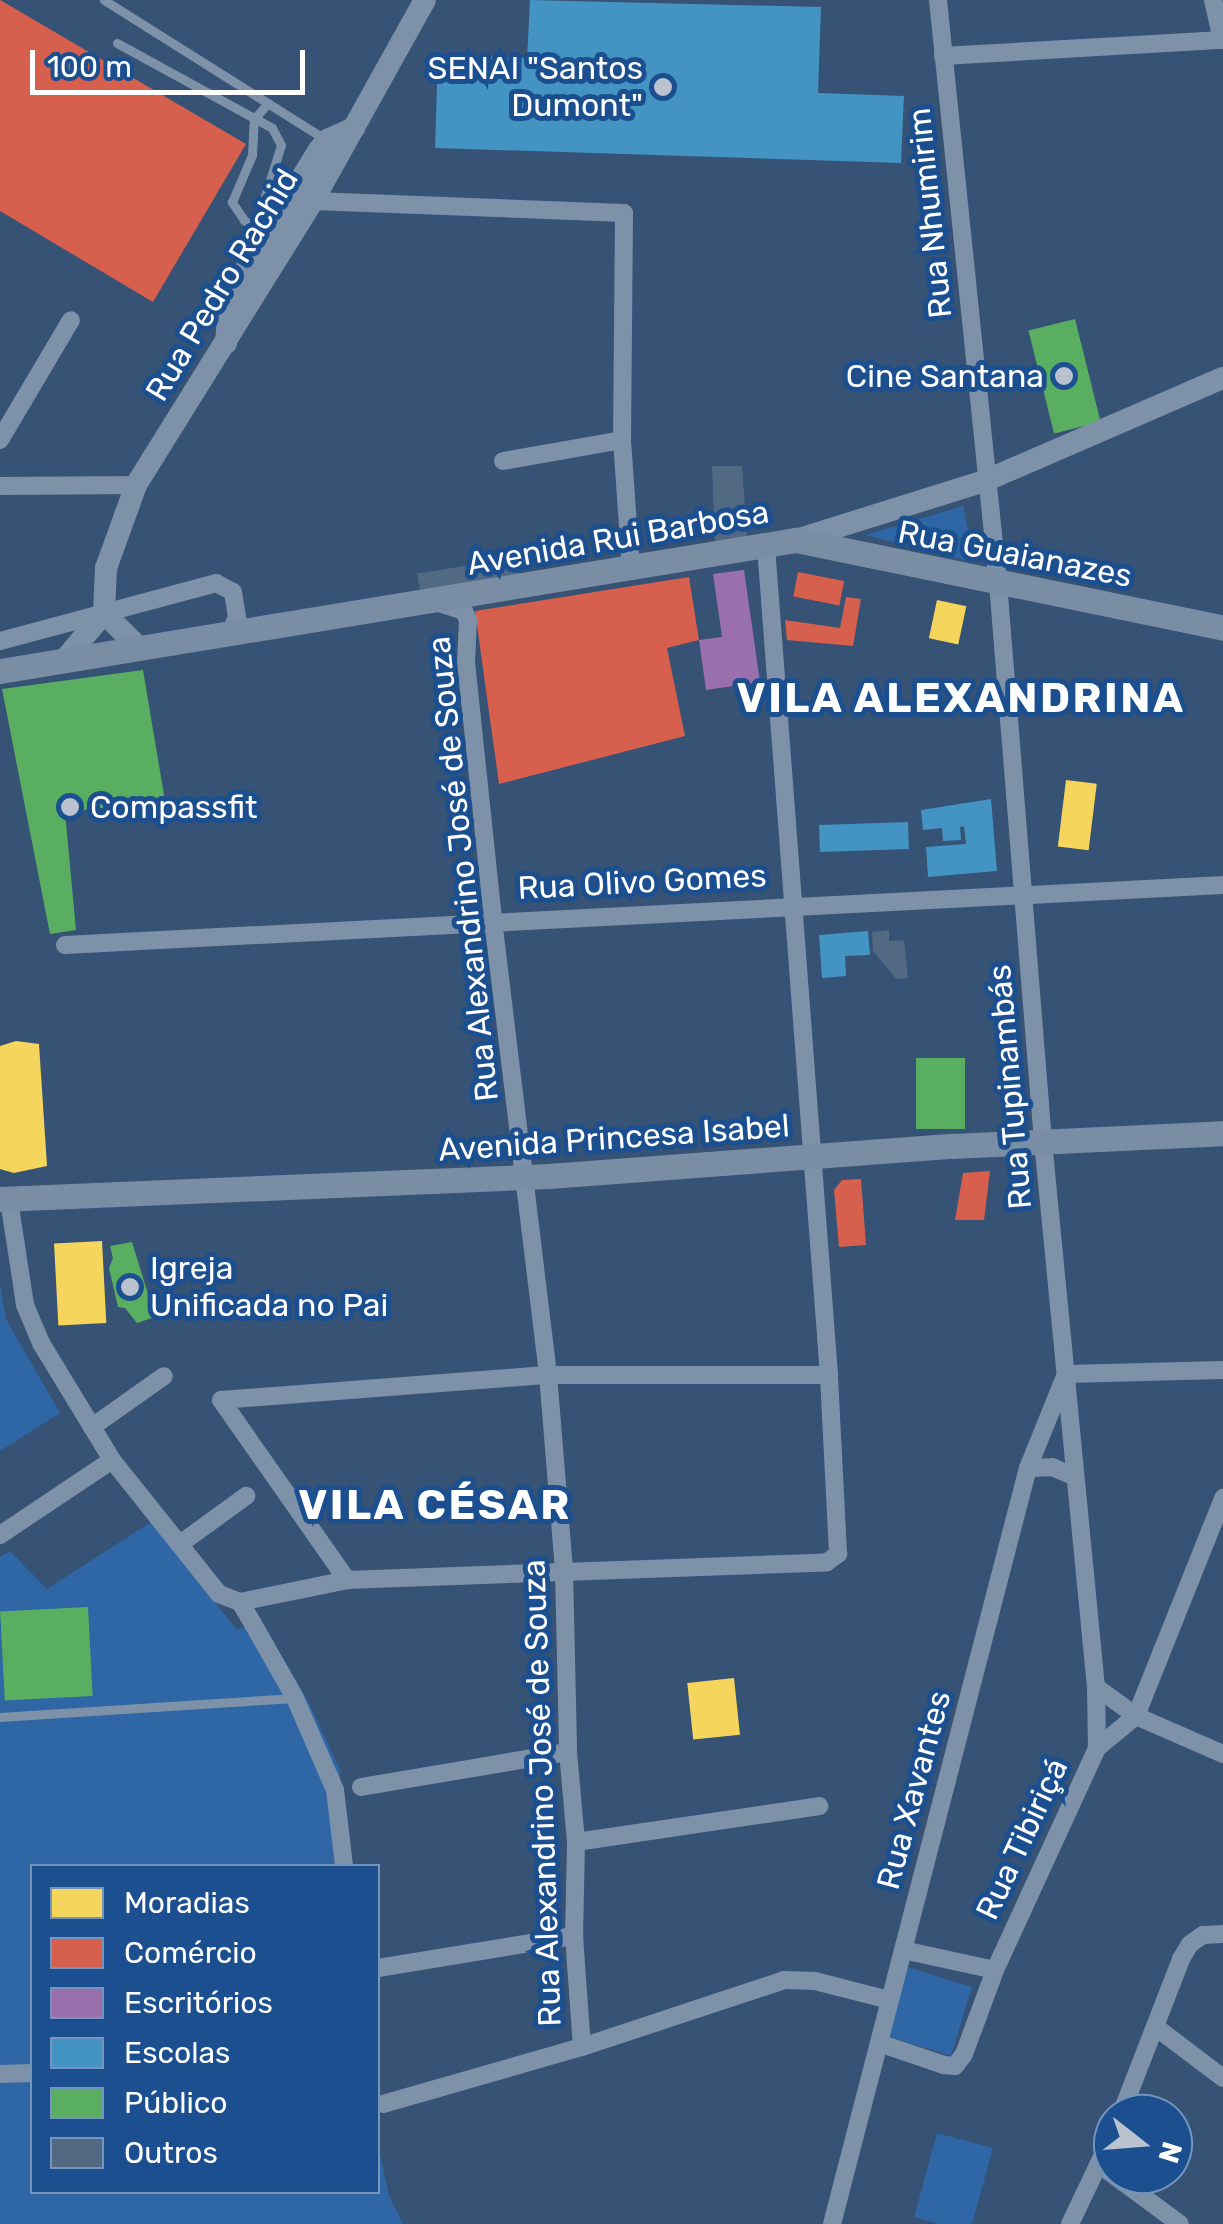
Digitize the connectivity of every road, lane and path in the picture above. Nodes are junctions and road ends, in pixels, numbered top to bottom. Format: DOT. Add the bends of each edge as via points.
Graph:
graph roads {
  1 [pos="104,0"];
  2 [pos="425,0"];
  3 [pos="938,0"];
  4 [pos="1213,0"];
  5 [pos="1222,40"];
  6 [pos="117,43"];
  7 [pos="943,56"];
  8 [pos="268,103"];
  9 [pos="254,119"];
  10 [pos="354,128"];
  11 [pos="327,140"];
  12 [pos="312,201"];
  13 [pos="280,212"];
  14 [pos="266,236"];
  15 [pos="71,320"];
  16 [pos="226,343"];
  17 [pos="1223,378"];
  18 [pos="0,440"];
  19 [pos="622,440"];
  20 [pos="504,461"];
  21 [pos="987,480"];
  22 [pos="136,485"];
  23 [pos="0,486"];
  24 [pos="796,540"];
  25 [pos="766,547"];
  26 [pos="631,570"];
  27 [pos="998,584"];
  28 [pos="436,603"];
  29 [pos="104,613"];
  30 [pos="1223,628"];
  31 [pos="228,636"];
  32 [pos="0,641"];
  33 [pos="139,648"];
  34 [pos="66,658"];
  35 [pos="0,671"];
  36 [pos="1223,885"];
  37 [pos="1024,895"];
  38 [pos="791,905"];
  39 [pos="493,920"];
  40 [pos="65,945"];
  41 [pos="1223,1133"];
  42 [pos="1043,1141"];
  43 [pos="813,1158"];
  44 [pos="526,1176"];
  45 [pos="4,1199"];
  46 [pos="1223,1370"];
  47 [pos="1066,1374"];
  48 [pos="548,1375"];
  49 [pos="828,1375"];
  50 [pos="164,1376"];
  51 [pos="92,1427"];
  52 [pos="112,1460"];
  53 [pos="1028,1468"];
  54 [pos="1075,1477"];
  55 [pos="246,1496"];
  56 [pos="1223,1498"];
  57 [pos="0,1535"];
  58 [pos="180,1544"];
  59 [pos="564,1570"];
  60 [pos="347,1580"];
  61 [pos="240,1602"];
  62 [pos="1096,1688"];
  63 [pos="295,1698"];
  64 [pos="1136,1716"];
  65 [pos="0,1717"];
  66 [pos="1097,1748"];
  67 [pos="568,1752"];
  68 [pos="1223,1754"];
  69 [pos="361,1786"];
  70 [pos="818,1806"];
  71 [pos="576,1842"];
  72 [pos="344,1864"];
  73 [pos="1223,1934"];
  74 [pos="574,1936"];
  75 [pos="903,1950"];
  76 [pos="380,1968"];
  77 [pos="995,1970"];
  78 [pos="888,2000"];
  79 [pos="1156,2028"];
  80 [pos="879,2043"];
  81 [pos="582,2048"];
  82 [pos="30,2073"];
  83 [pos="0,2074"];
  84 [pos="1223,2078"];
  85 [pos="1129,2094"];
  86 [pos="383,2104"];
  87 [pos="1093,2179"];
  88 [pos="1139,2194"];
  89 [pos="832,2224"];
  90 [pos="1070,2224"];
  91 [pos="1180,2224"];
  1 -- 8 [label="lane"];
  2 -- 10 [label="street, Rua Pedro Rachid"];
  3 -- 7 [label="street, Rua Nhumirim"];
  4 -- 5 [label="street"];
  5 -- 7 [label="street"];
  6 -- 9 [label="lane"];
  7 -- 21 [label="street, Rua Nhumirim"];
  8 -- 9 [label="lane"];
  8 -- 11 [label="lane"];
  9 -- 13 [label="lane" via="280,138 265,188"];
  9 -- 14 [label="lane" via="252,154 232,202"];
  10 -- 11 [label="street"];
  10 -- 12 [label="street, Rua Pedro Rachid"];
  11 -- 13 [label="street"];
  12 -- 16 [label="street, Rua Pedro Rachid"];
  12 -- 19 [label="street" via="624,213"];
  13 -- 14 [label="street"];
  14 -- 16 [label="street" via="230,295"];
  15 -- 18 [label="street"];
  16 -- 22 [label="street, Rua Pedro Rachid"];
  17 -- 21 [label="street, Avenida Rui Barbosa"];
  19 -- 20 [label="street"];
  19 -- 26 [label="street"];
  21 -- 24 [label="street, Avenida Rui Barbosa"];
  21 -- 27 [label="street, Rua Tupinambás"];
  22 -- 23 [label="street"];
  22 -- 29 [label="street, Rua Pedro Rachid" via="106,568"];
  24 -- 25 [label="main road, Avenida Rui Barbosa"];
  24 -- 27 [label="main road, Rua Guaianazes"];
  25 -- 26 [label="main road, Avenida Rui Barbosa"];
  25 -- 38 [label="street"];
  26 -- 28 [label="main road, Avenida Rui Barbosa"];
  27 -- 30 [label="main road, Rua Guaianazes"];
  27 -- 37 [label="street, Rua Tupinambás"];
  28 -- 31 [label="main road, Avenida Rui Barbosa"];
  28 -- 39 [label="street, Rua Alexandrino José de Souza" via="464,611 468,620 466,662"];
  29 -- 31 [label="street" via="216,582 232,592 236,617"];
  29 -- 32 [label="street"];
  29 -- 33 [label="street"];
  29 -- 34 [label="street"];
  31 -- 33 [label="main road, Avenida Rui Barbosa"];
  33 -- 34 [label="main road, Avenida Rui Barbosa"];
  34 -- 35 [label="main road, Avenida Rui Barbosa"];
  36 -- 37 [label="street, Rua Olivo Gomes"];
  37 -- 38 [label="street, Rua Olivo Gomes"];
  37 -- 42 [label="street, Rua Tupinambás"];
  38 -- 39 [label="street, Rua Olivo Gomes"];
  38 -- 43 [label="street"];
  39 -- 40 [label="street, Rua Olivo Gomes"];
  39 -- 44 [label="street, Rua Alexandrino José de Souza"];
  41 -- 42 [label="main road, Avenida Princesa Isabel"];
  42 -- 43 [label="main road, Avenida Princesa Isabel"];
  42 -- 47 [label="street, Rua Tupinambás"];
  43 -- 44 [label="main road, Avenida Princesa Isabel"];
  43 -- 49 [label="street"];
  44 -- 45 [label="main road, Avenida Princesa Isabel"];
  44 -- 48 [label="street, Rua Alexandrino José de Souza"];
  45 -- 51 [label="street" via="25,1305"];
  46 -- 47 [label="street"];
  47 -- 53 [label="street, Rua Xavantes"];
  47 -- 54 [label="street, Rua Tupinambás"];
  48 -- 49 [label="street"];
  48 -- 59 [label="street, Rua Alexandrino José de Souza"];
  48 -- 60 [label="street" via="220,1400"];
  49 -- 59 [label="street" via="838,1554 827,1562"];
  50 -- 51 [label="street"];
  51 -- 52 [label="street"];
  52 -- 57 [label="street"];
  52 -- 58 [label="street"];
  53 -- 54 [label="street" via="1052,1467"];
  53 -- 75 [label="street, Rua Xavantes"];
  54 -- 62 [label="street, Rua Tupinambás"];
  55 -- 58 [label="street"];
  56 -- 64 [label="street, Rua Tibiriçá"];
  58 -- 61 [label="street" via="219,1594"];
  59 -- 60 [label="street"];
  59 -- 67 [label="street, Rua Alexandrino José de Souza"];
  60 -- 61 [label="street"];
  61 -- 63 [label="street"];
  62 -- 64 [label="street"];
  62 -- 66 [label="street, Rua Tupinambás"];
  63 -- 65 [label="lane"];
  63 -- 72 [label="street" via="335,1790"];
  64 -- 66 [label="street, Rua Tibiriçá"];
  64 -- 68 [label="street"];
  66 -- 77 [label="street, Rua Tibiriçá"];
  67 -- 69 [label="street"];
  67 -- 71 [label="street, Rua Alexandrino José de Souza"];
  70 -- 71 [label="street"];
  71 -- 74 [label="street, Rua Alexandrino José de Souza"];
  73 -- 79 [label="street" via="1190,1944"];
  74 -- 76 [label="street"];
  74 -- 81 [label="street, Rua Alexandrino José de Souza"];
  75 -- 77 [label="street"];
  75 -- 78 [label="street, Rua Xavantes"];
  77 -- 80 [label="street, Rua Tibiriçá" via="955,2066"];
  78 -- 80 [label="street, Rua Xavantes"];
  78 -- 81 [label="street" via="784,1980"];
  79 -- 84 [label="street"];
  79 -- 85 [label="street"];
  80 -- 89 [label="street, Rua Xavantes"];
  81 -- 86 [label="street"];
  82 -- 83 [label="street"];
  87 -- 90 [label="street"];
  88 -- 91 [label="street"];
}
